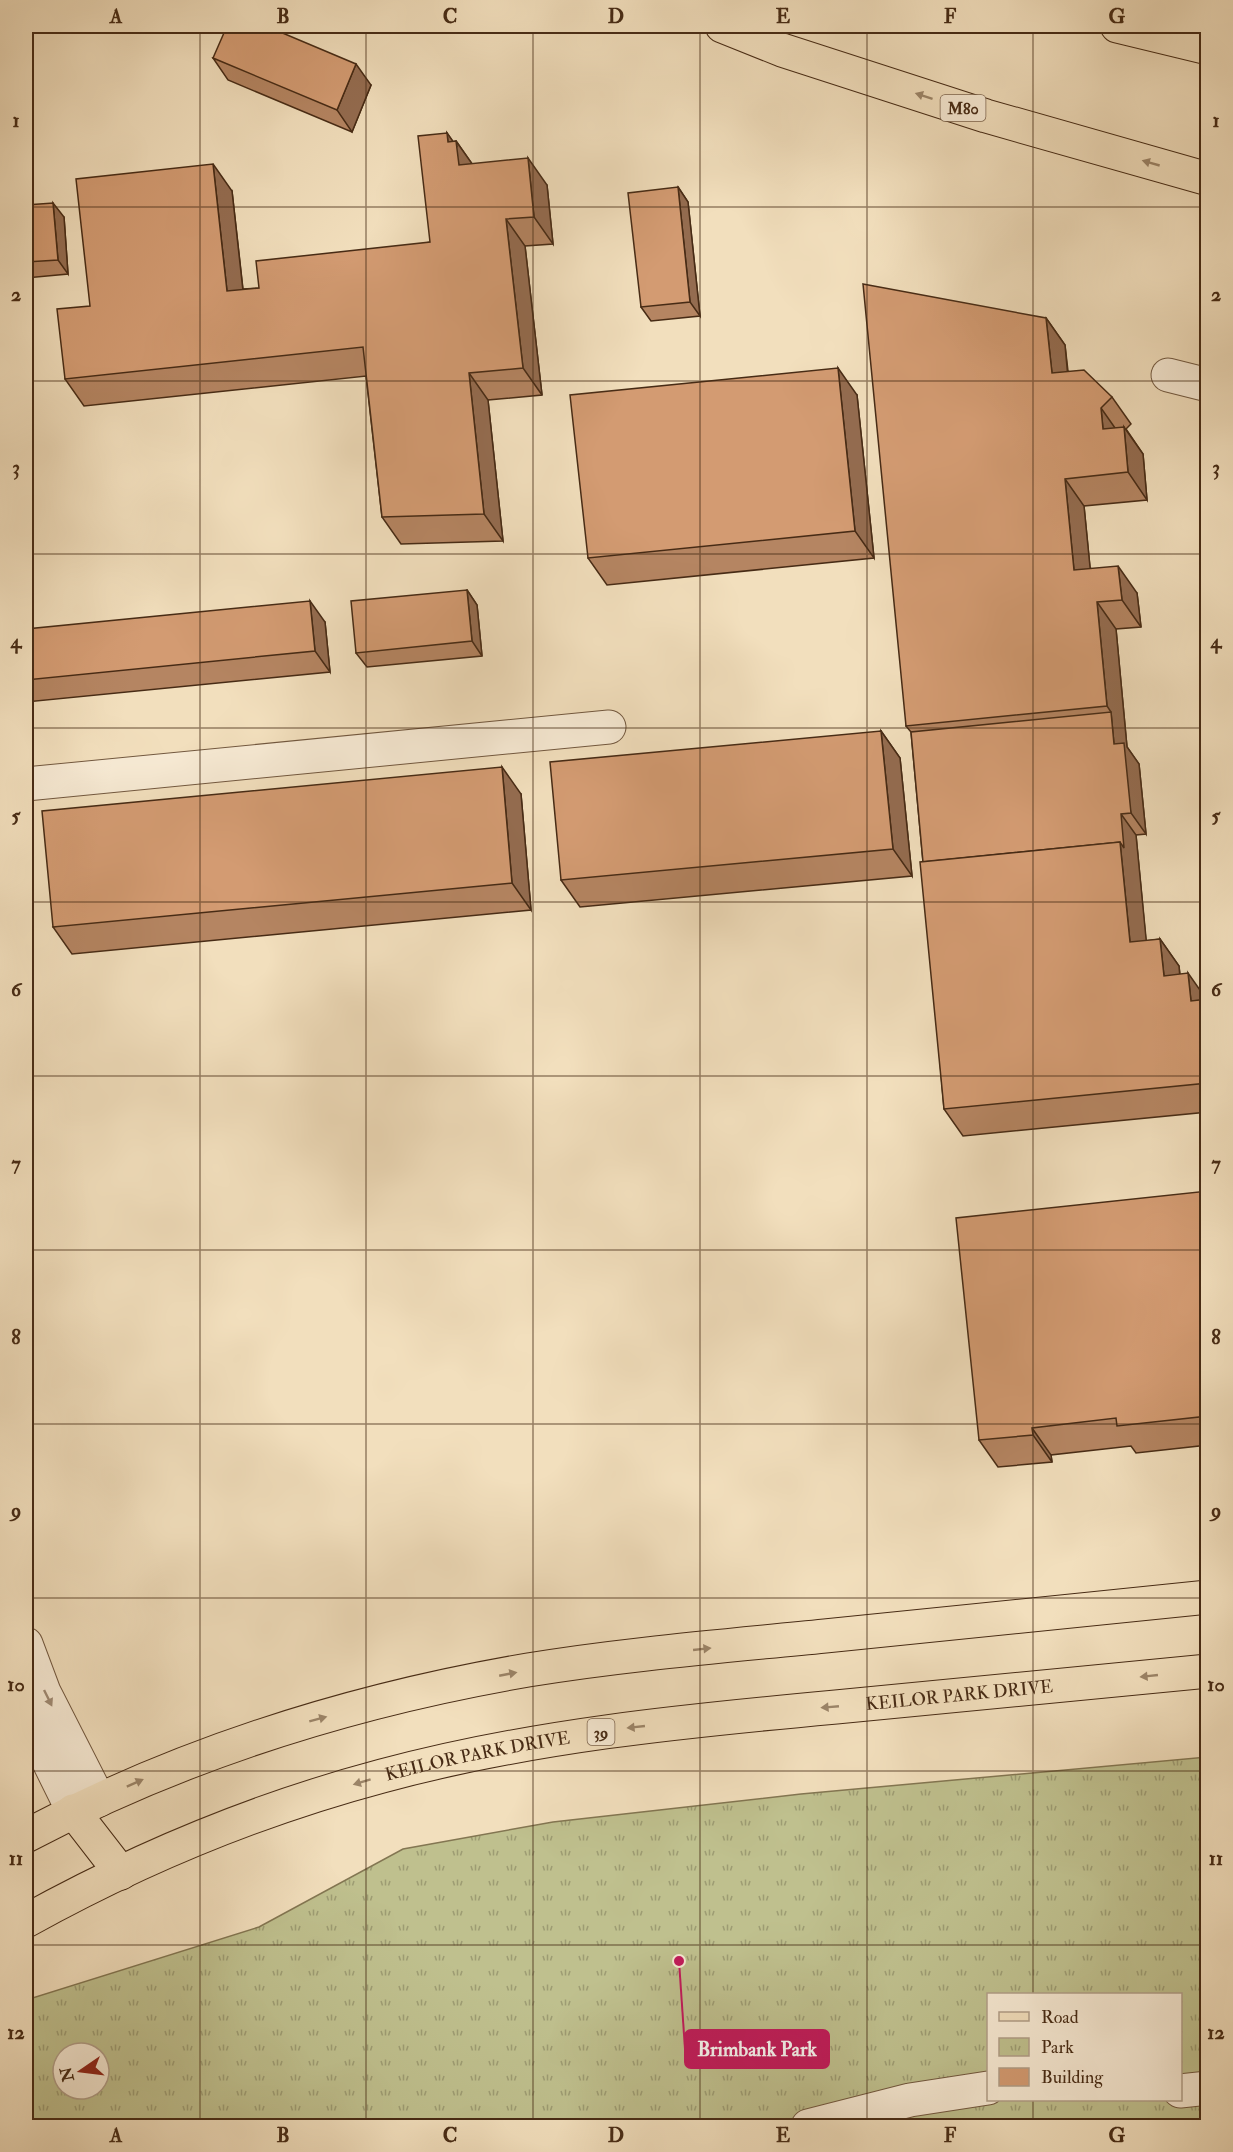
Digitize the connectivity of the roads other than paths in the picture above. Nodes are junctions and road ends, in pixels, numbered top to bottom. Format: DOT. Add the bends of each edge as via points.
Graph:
graph roads {
  1 [pos="722,26"];
  2 [pos="1117,26"];
  3 [pos="1208,48"];
  4 [pos="1208,179"];
  5 [pos="1168,375"];
  6 [pos="1208,385"];
  7 [pos="609,727"];
  8 [pos="26,783"];
  9 [pos="1208,1597"];
  10 [pos="26,1644"];
  11 [pos="1208,1671"];
  12 [pos="26,1703"];
  13 [pos="86,1805"];
  14 [pos="26,1836"];
  15 [pos="121,1873"];
  16 [pos="26,1921"];
  17 [pos="987,2088"];
  18 [pos="1208,2088"];
  19 [pos="1182,2091"];
  20 [pos="808,2127"];
  4 -- 1 [label="main road, M80, one-way" via="986,116 782,50"];
  2 -- 3 [label="main road"];
  5 -- 6 [label="street"];
  7 -- 8 [label="street"];
  13 -- 9 [label="main road, one-way" via="165,1770 281,1729 404,1695 528,1670"];
  10 -- 13 [label="street, one-way"];
  11 -- 15 [label="main road, KEILOR PARK DRIVE / 39, one-way" via="618,1729 506,1748 383,1775 267,1811"];
  12 -- 13 [label="street" via="40,1744"];
  13 -- 14 [label="main road"];
  13 -- 15 [label="main road"];
  15 -- 16 [label="main road, KEILOR PARK DRIVE / 39"];
  17 -- 20 [label="street" via="910,2100"];
  18 -- 19 [label="street"];
}
